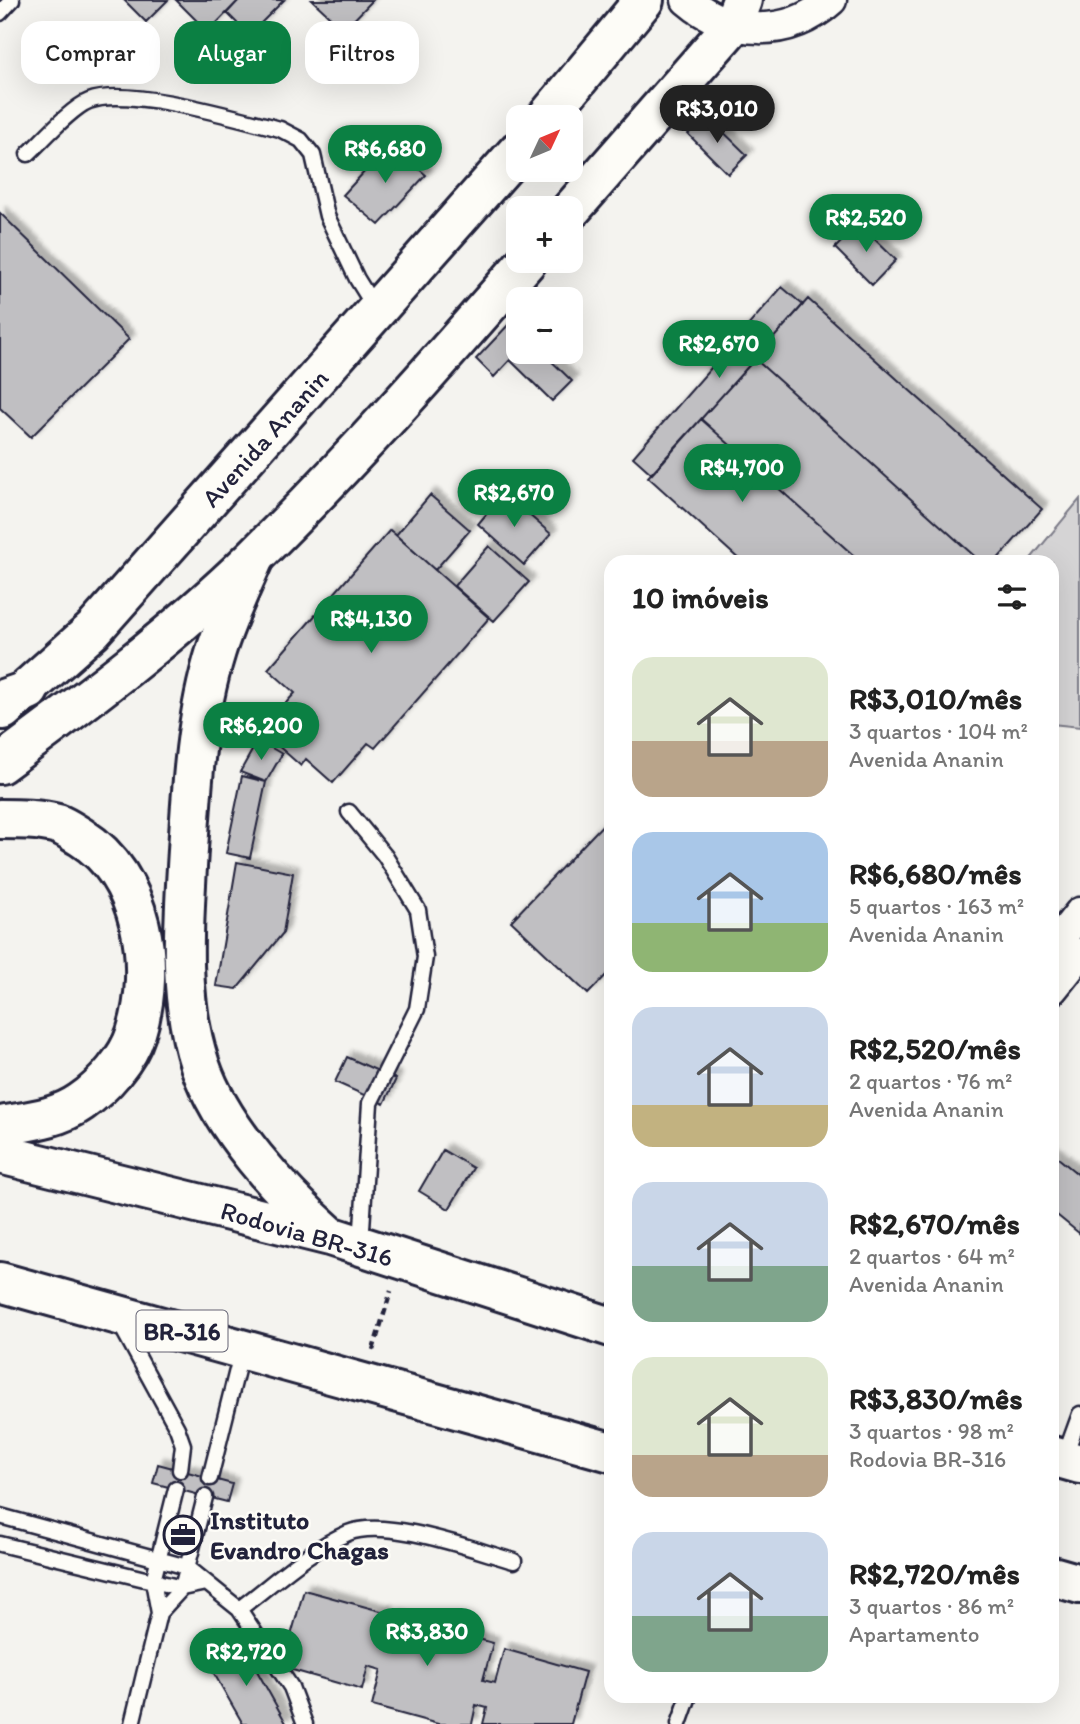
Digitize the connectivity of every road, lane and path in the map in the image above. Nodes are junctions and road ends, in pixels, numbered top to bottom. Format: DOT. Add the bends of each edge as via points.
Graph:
graph roads {
  1 [pos="12,0"];
  2 [pos="644,0"];
  3 [pos="687,0"];
  4 [pos="831,0"];
  5 [pos="0,13"];
  6 [pos="737,13"];
  7 [pos="557,105"];
  8 [pos="28,154"];
  9 [pos="506,165"];
  10 [pos="583,196"];
  11 [pos="516,273"];
  12 [pos="378,312"];
  13 [pos="254,558"];
  14 [pos="10,700"];
  15 [pos="0,764"];
  16 [pos="349,812"];
  17 [pos="0,819"];
  18 [pos="1080,913"];
  19 [pos="1059,939"];
  20 [pos="1080,954"];
  21 [pos="1059,980"];
  22 [pos="0,1126"];
  23 [pos="0,1154"];
  24 [pos="346,1241"];
  25 [pos="401,1260"];
  26 [pos="0,1282"];
  27 [pos="113,1311"];
  28 [pos="604,1325"];
  29 [pos="242,1348"];
  30 [pos="363,1384"];
  31 [pos="1080,1414"];
  32 [pos="604,1450"];
  33 [pos="1065,1460"];
  34 [pos="180,1470"];
  35 [pos="210,1478"];
  36 [pos="176,1489"];
  37 [pos="205,1497"];
  38 [pos="0,1516"];
  39 [pos="0,1544"];
  40 [pos="158,1559"];
  41 [pos="514,1561"];
  42 [pos="187,1567"];
  43 [pos="1059,1578"];
  44 [pos="153,1581"];
  45 [pos="206,1583"];
  46 [pos="1080,1584"];
  47 [pos="182,1588"];
  48 [pos="239,1609"];
  49 [pos="159,1613"];
  50 [pos="687,1703"];
  51 [pos="132,1724"];
  52 [pos="305,1724"];
  53 [pos="679,1724"];
  1 -- 5 [label="lane"];
  2 -- 7 [label="main road"];
  3 -- 6 [label="street" via="703,13"];
  4 -- 6 [label="street" via="792,25 762,29"];
  6 -- 10 [label="main road"];
  8 -- 12 [label="lane" via="86,102 102,97 134,98 280,129 301,140 313,155 327,216"];
  9 -- 12 [label="main road, Avenida Ananin"];
  11 -- 13 [label="main road"];
  12 -- 14 [label="main road, Avenida Ananin" via="93,631"];
  13 -- 15 [label="main road" via="100,690"];
  13 -- 24 [label="main road" via="216,651 194,758 185,997 201,1066 224,1111 292,1202"];
  16 -- 24 [label="lane" via="385,856 418,910 425,957 417,1009 370,1103"];
  17 -- 22 [label="main road" via="60,825 94,846 116,867 139,920 144,964 136,1034 115,1068 81,1102 55,1116"];
  18 -- 19 [label="street"];
  20 -- 21 [label="street"];
  23 -- 24 [label="main road, Rodovia BR-316"];
  24 -- 25 [label="main road, Rodovia BR-316"];
  25 -- 28 [label="main road, Rodovia BR-316"];
  25 -- 30 [label="path"];
  26 -- 27 [label="main road, BR-316"];
  27 -- 29 [label="main road, BR-316"];
  27 -- 34 [label="lane" via="177,1429 183,1445"];
  29 -- 30 [label="main road, BR-316"];
  29 -- 35 [label="lane"];
  30 -- 32 [label="main road, BR-316"];
  31 -- 33 [label="lane"];
  36 -- 40 [label="lane"];
  37 -- 42 [label="lane"];
  38 -- 40 [label="lane"];
  39 -- 44 [label="lane"];
  40 -- 42 [label="lane"];
  40 -- 44 [label="lane"];
  41 -- 48 [label="lane" via="405,1530 351,1531 313,1552"];
  42 -- 45 [label="lane"];
  42 -- 47 [label="lane"];
  43 -- 46 [label="main road"];
  44 -- 47 [label="lane"];
  44 -- 49 [label="lane"];
  45 -- 47 [label="lane"];
  45 -- 48 [label="lane"];
  47 -- 49 [label="lane"];
  48 -- 52 [label="lane" via="291,1687"];
  49 -- 51 [label="lane"];
  50 -- 53 [label="lane"];
}
